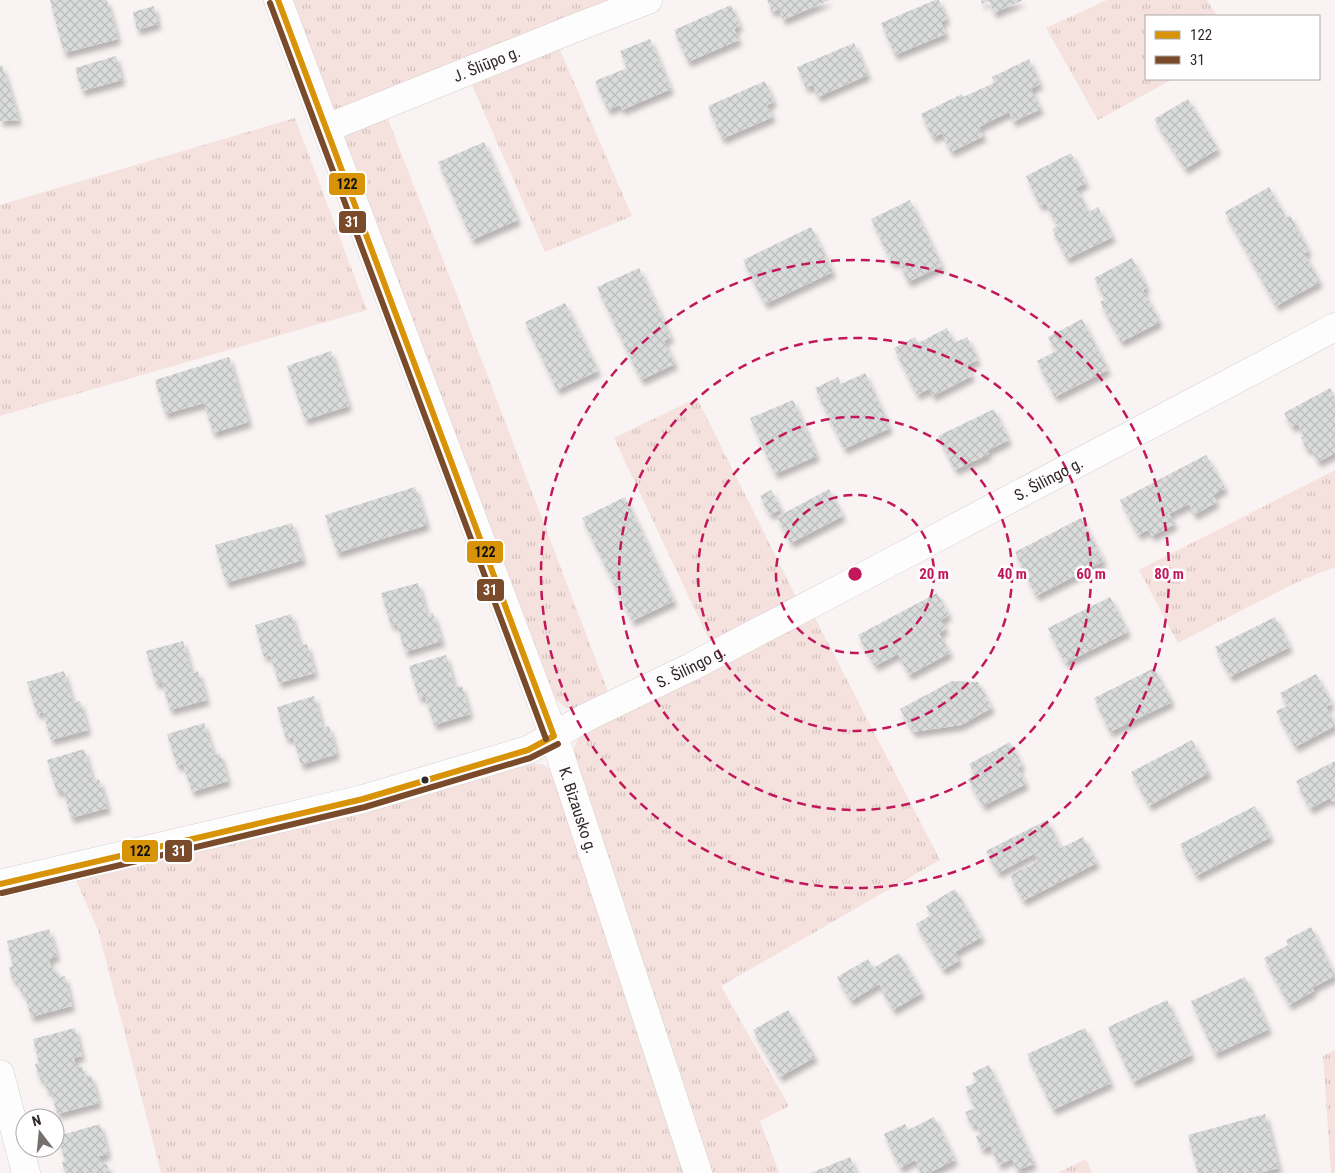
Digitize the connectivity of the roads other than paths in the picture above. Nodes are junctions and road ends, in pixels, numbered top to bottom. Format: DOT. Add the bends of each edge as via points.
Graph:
graph roads {
  1 [pos="278,0"];
  2 [pos="648,0"];
  3 [pos="327,128"];
  4 [pos="1335,327"];
  5 [pos="554,736"];
  6 [pos="0,884"];
  7 [pos="0,1074"];
  8 [pos="26,1173"];
  9 [pos="698,1173"];
  1 -- 3 [label="street, K. Bizausko g."];
  2 -- 3 [label="street, J. Šliūpo g."];
  3 -- 5 [label="street, K. Bizausko g."];
  4 -- 5 [label="street, S. Šilingo g."];
  5 -- 6 [label="street, S. Šilingo g." via="528,750 363,799"];
  5 -- 9 [label="street, K. Bizausko g."];
  7 -- 8 [label="street"];
}
